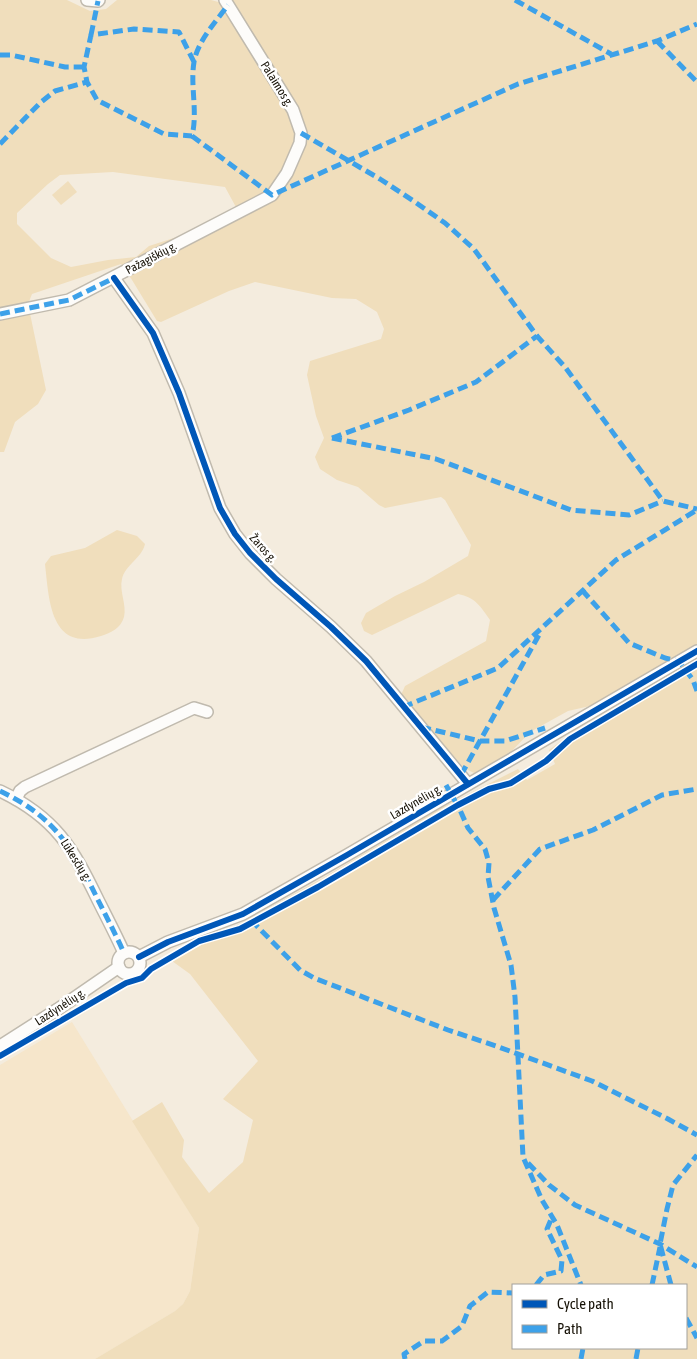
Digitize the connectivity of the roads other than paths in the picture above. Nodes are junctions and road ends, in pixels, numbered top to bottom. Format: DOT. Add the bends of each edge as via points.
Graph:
graph roads {
  1 [pos="87,0"];
  2 [pos="99,0"];
  3 [pos="226,0"];
  4 [pos="287,173"];
  5 [pos="114,278"];
  6 [pos="0,314"];
  7 [pos="697,650"];
  8 [pos="207,712"];
  9 [pos="468,784"];
  10 [pos="0,791"];
  11 [pos="16,799"];
  12 [pos="124,953"];
  13 [pos="139,957"];
  14 [pos="119,967"];
  15 [pos="0,1046"];
  1 -- 2 [label="street"];
  3 -- 4 [label="street, Palaimos g." via="298,123 300,143"];
  4 -- 5 [label="street, Pažagiškių g." via="272,195"];
  5 -- 6 [label="street, Pažagiškių g." via="69,300"];
  5 -- 9 [label="street, Žaros g." via="153,333 179,393 220,508 235,534 276,579 366,661"];
  7 -- 9 [label="street, Lazdynėlių g."];
  8 -- 11 [label="street" via="194,708 26,786"];
  9 -- 13 [label="street, Lazdynėlių g." via="243,914 168,942"];
  10 -- 11 [label="street, Lūkesčių g."];
  11 -- 12 [label="street, Lūkesčių g." via="56,829 70,847"];
  12 -- 13 [label="street" via="135,953"];
  12 -- 14 [label="street" via="120,956"];
  13 -- 14 [label="street" via="136,971 126,973"];
  14 -- 15 [label="street, Lazdynėlių g."];
}
